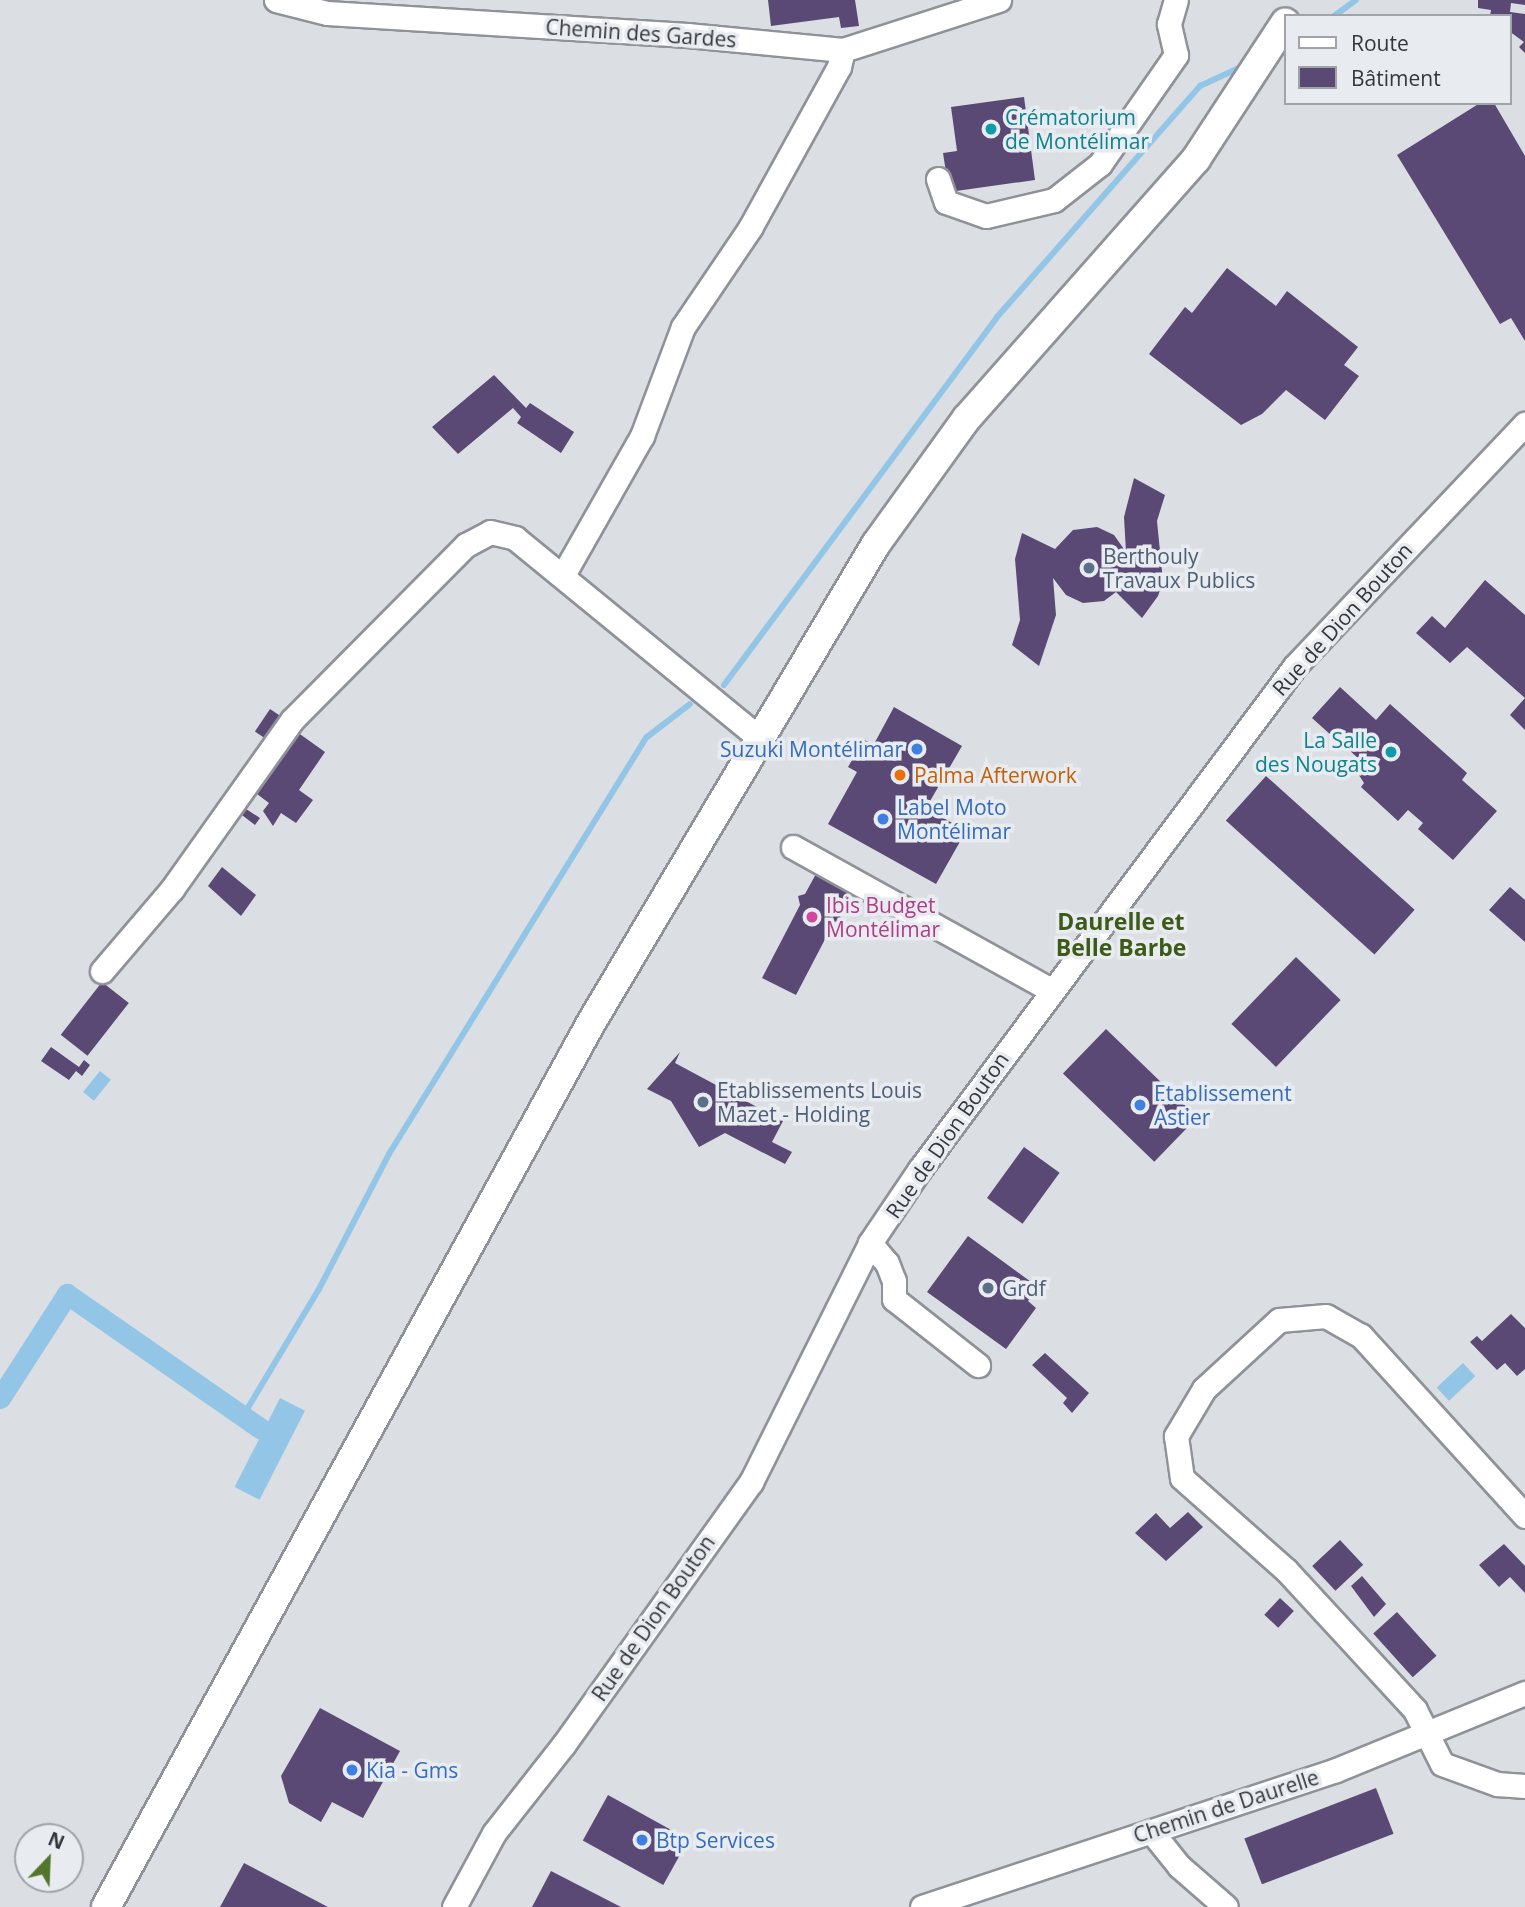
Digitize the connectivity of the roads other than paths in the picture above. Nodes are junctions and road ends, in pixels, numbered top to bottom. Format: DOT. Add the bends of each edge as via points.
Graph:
graph roads {
  1 [pos="276,0"];
  2 [pos="999,0"];
  3 [pos="1176,0"];
  4 [pos="1284,25"];
  5 [pos="843,50"];
  6 [pos="938,179"];
  7 [pos="1525,424"];
  8 [pos="563,575"];
  9 [pos="761,739"];
  10 [pos="793,847"];
  11 [pos="102,971"];
  12 [pos="1051,990"];
  13 [pos="870,1243"];
  14 [pos="978,1366"];
  15 [pos="1525,1516"];
  16 [pos="1525,1693"];
  17 [pos="1428,1732"];
  18 [pos="1525,1786"];
  19 [pos="1151,1831"];
  20 [pos="106,1907"];
  21 [pos="454,1907"];
  22 [pos="922,1907"];
  23 [pos="1226,1907"];
  1 -- 5 [label="street, Chemin des Gardes" via="327,13 687,35"];
  2 -- 5 [label="street, Chemin des Gardes"];
  3 -- 6 [label="street" via="1170,23 1176,55 1100,164 1054,200 986,216 946,202"];
  4 -- 9 [label="main road" via="1196,159 960,428 876,544"];
  5 -- 8 [label="street" via="839,67 750,228 683,327 642,436"];
  7 -- 12 [label="street, Rue de Dion Bouton" via="1295,666"];
  8 -- 9 [label="street"];
  8 -- 11 [label="street" via="515,538 490,532 466,545 292,720 172,889"];
  9 -- 20 [label="main road" via="592,1023"];
  10 -- 12 [label="street"];
  12 -- 13 [label="street, Rue de Dion Bouton"];
  13 -- 14 [label="street" via="887,1263 894,1299"];
  13 -- 21 [label="street, Rue de Dion Bouton" via="751,1482 564,1744 494,1833"];
  15 -- 17 [label="street" via="1361,1336 1326,1316 1279,1320 1204,1389 1183,1420 1177,1436 1182,1479 1286,1570 1415,1710"];
  16 -- 17 [label="street, Chemin de Daurelle"];
  17 -- 18 [label="street" via="1442,1763 1497,1784"];
  17 -- 19 [label="street, Chemin de Daurelle" via="1336,1770"];
  19 -- 22 [label="street, Chemin de Daurelle"];
  19 -- 23 [label="street" via="1179,1866"];
}
